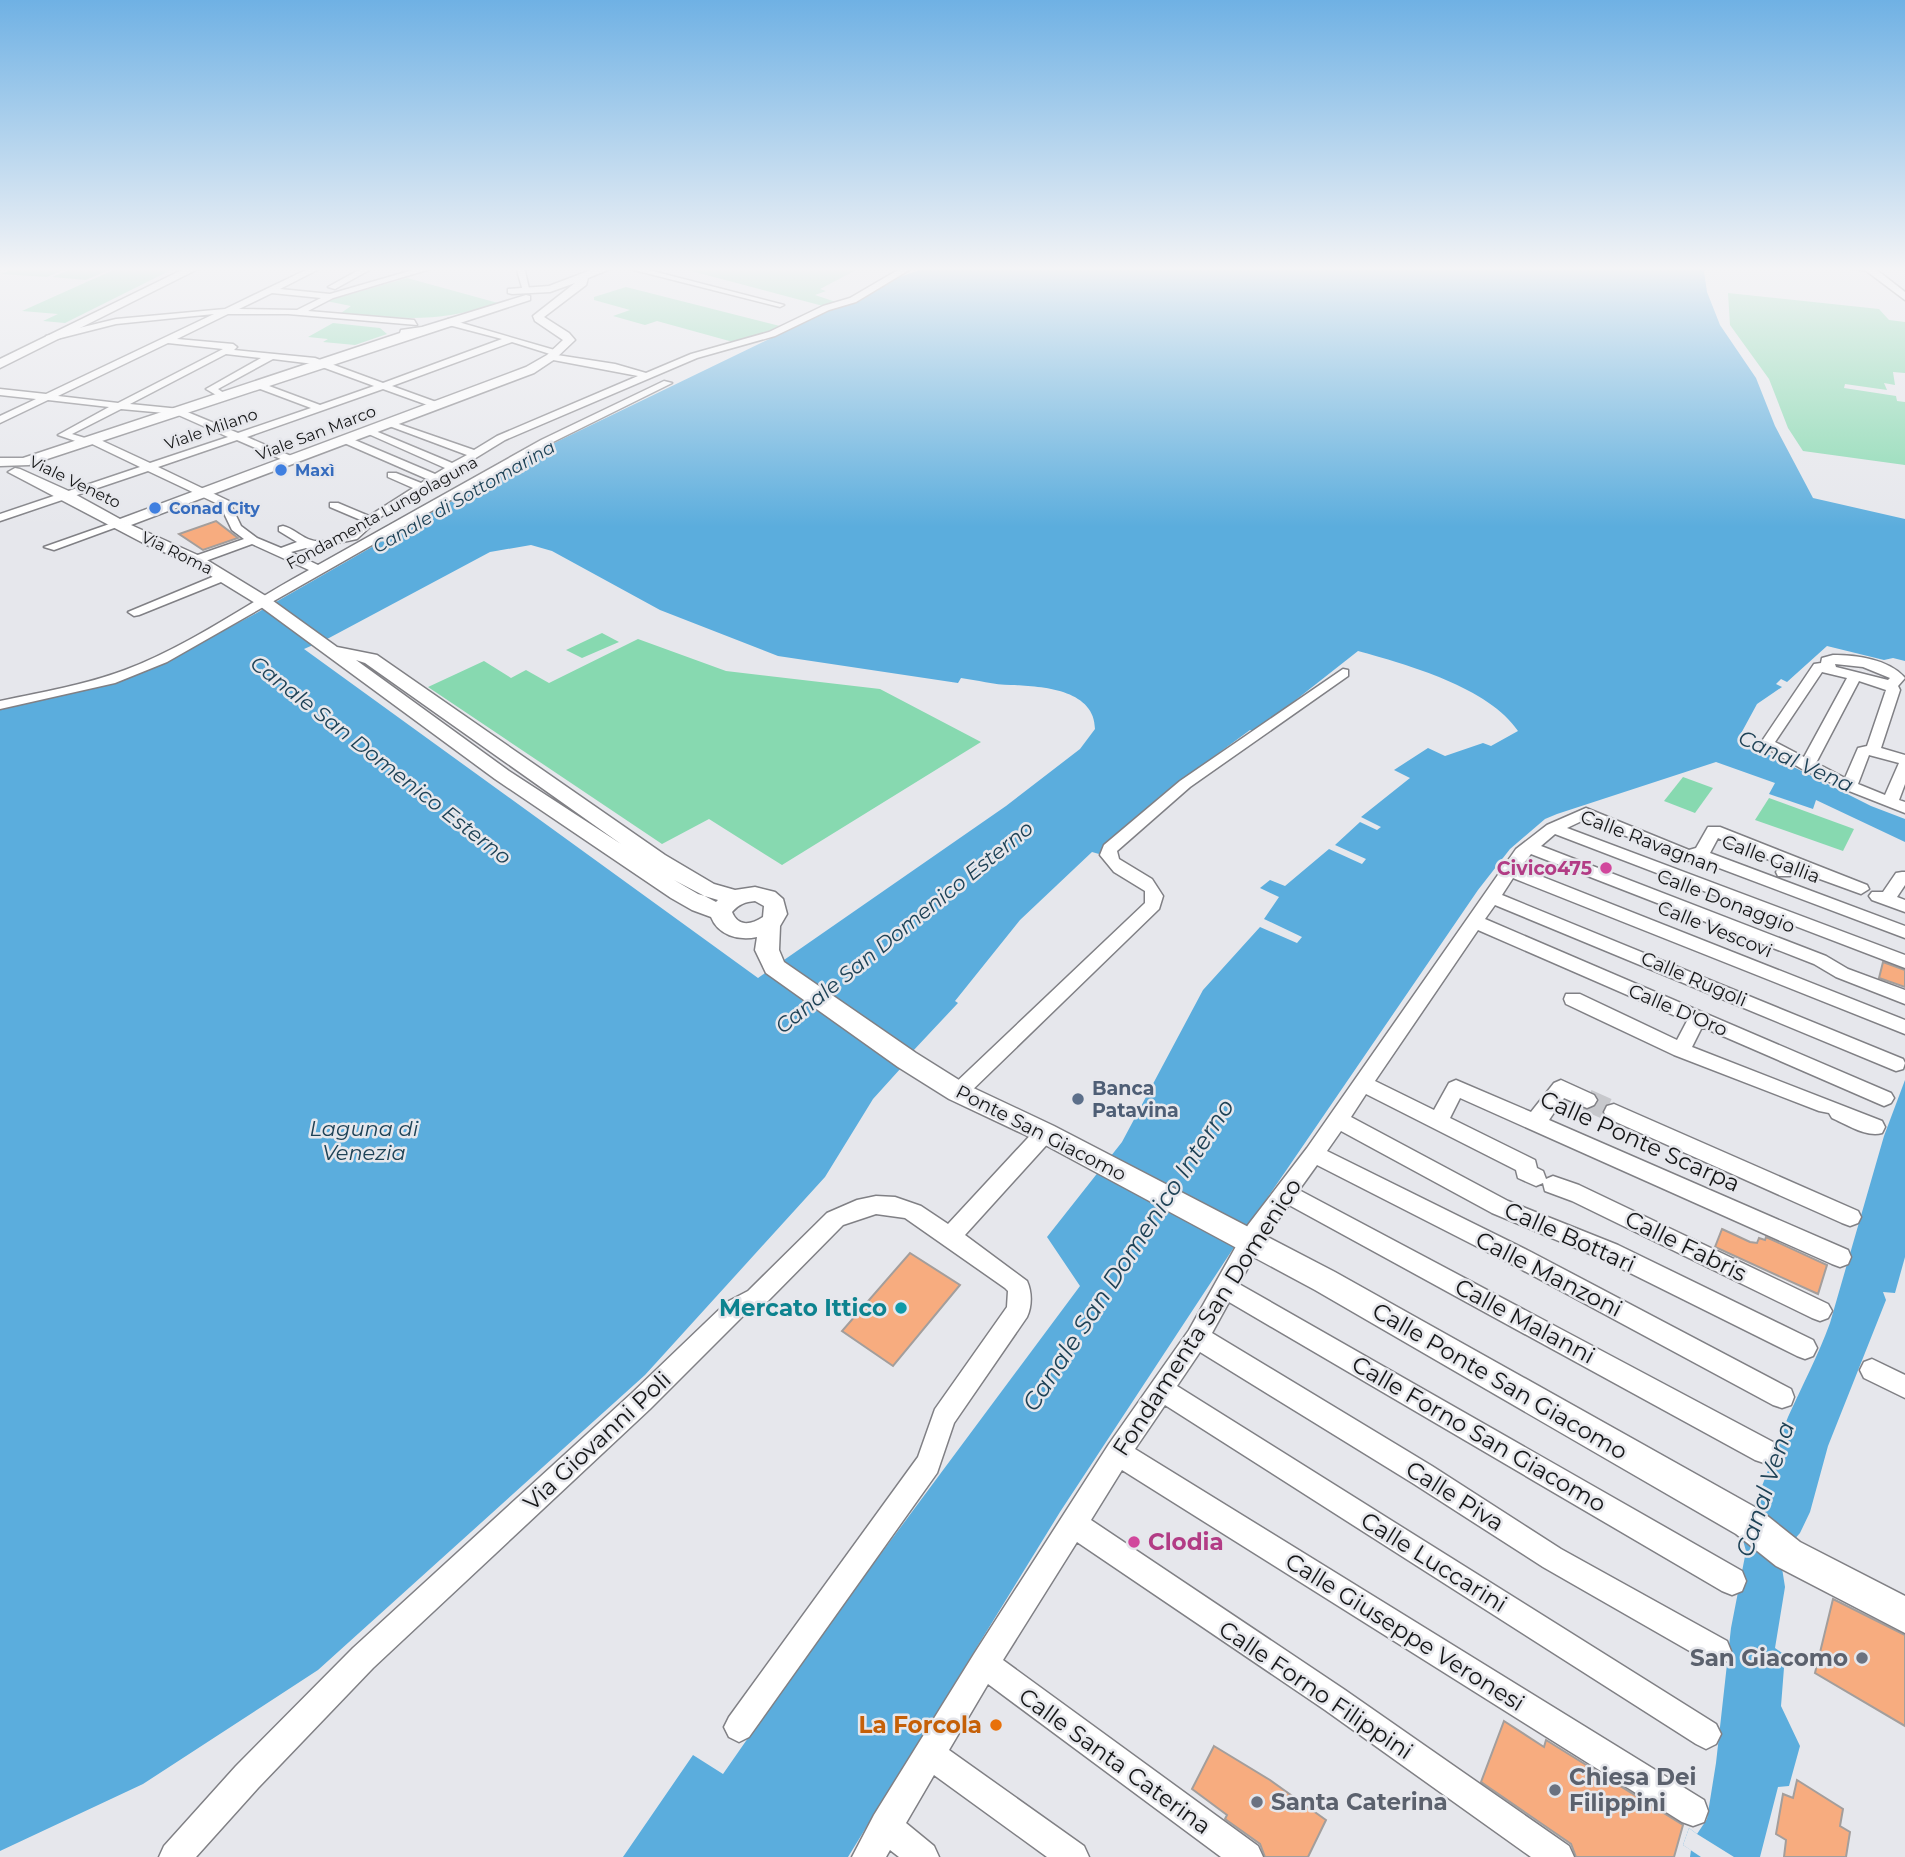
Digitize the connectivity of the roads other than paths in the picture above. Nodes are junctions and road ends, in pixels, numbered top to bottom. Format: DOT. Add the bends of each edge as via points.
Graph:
graph roads {
  1 [pos="17,354"];
  2 [pos="136,354"];
  3 [pos="218,354"];
  4 [pos="257,354"];
  5 [pos="348,354"];
  6 [pos="471,354"];
  7 [pos="549,354"];
  8 [pos="704,354"];
  9 [pos="553,355"];
  10 [pos="272,356"];
  11 [pos="0,362"];
  12 [pos="319,362"];
  13 [pos="645,375"];
  14 [pos="258,385"];
  15 [pos="381,387"];
  16 [pos="0,392"];
  17 [pos="50,396"];
  18 [pos="223,396"];
  19 [pos="122,405"];
  20 [pos="436,405"];
  21 [pos="319,408"];
  22 [pos="175,411"];
  23 [pos="0,420"];
  24 [pos="389,424"];
  25 [pos="369,432"];
  26 [pos="237,436"];
  27 [pos="87,440"];
  28 [pos="346,440"];
  29 [pos="472,453"];
  30 [pos="294,461"];
  31 [pos="7,465"];
  32 [pos="147,467"];
  33 [pos="451,468"];
  34 [pos="392,475"];
  35 [pos="481,477"];
  36 [pos="435,478"];
  37 [pos="421,486"];
  38 [pos="206,494"];
  39 [pos="66,495"];
  40 [pos="334,505"];
  41 [pos="386,509"];
  42 [pos="415,515"];
  43 [pos="0,518"];
  44 [pos="372,521"];
  45 [pos="119,524"];
  46 [pos="282,530"];
  47 [pos="253,540"];
  48 [pos="307,544"];
  49 [pos="50,547"];
  50 [pos="281,552"];
  51 [pos="196,560"];
  52 [pos="335,561"];
  53 [pos="320,570"];
  54 [pos="222,577"];
  55 [pos="267,603"];
  56 [pos="134,612"];
  57 [pos="1829,668"];
  58 [pos="1343,673"];
  59 [pos="1855,676"];
  60 [pos="1891,685"];
  61 [pos="0,705"];
  62 [pos="1873,750"];
  63 [pos="1905,763"];
  64 [pos="1807,766"];
  65 [pos="1849,786"];
  66 [pos="1897,806"];
  67 [pos="1586,813"];
  68 [pos="1553,828"];
  69 [pos="1529,847"];
  70 [pos="1701,855"];
  71 [pos="1791,863"];
  72 [pos="1510,870"];
  73 [pos="1744,872"];
  74 [pos="1905,878"];
  75 [pos="1776,884"];
  76 [pos="1861,888"];
  77 [pos="1731,895"];
  78 [pos="1490,896"];
  79 [pos="728,905"];
  80 [pos="1905,906"];
  81 [pos="1704,915"];
  82 [pos="1474,921"];
  83 [pos="769,924"];
  84 [pos="737,930"];
  85 [pos="1905,932"];
  86 [pos="1905,962"];
  87 [pos="772,964"];
  88 [pos="1905,997"];
  89 [pos="1573,999"];
  90 [pos="1697,1019"];
  91 [pos="1905,1027"];
  92 [pos="1681,1050"];
  93 [pos="1896,1064"];
  94 [pos="1361,1083"];
  95 [pos="958,1092"];
  96 [pos="1884,1098"];
  97 [pos="1587,1100"];
  98 [pos="1614,1112"];
  99 [pos="1337,1119"];
  100 [pos="1437,1123"];
  101 [pos="1535,1123"];
  102 [pos="1875,1127"];
  103 [pos="1045,1133"];
  104 [pos="1314,1154"];
  105 [pos="1286,1194"];
  106 [pos="1850,1217"];
  107 [pos="950,1237"];
  108 [pos="1246,1241"];
  109 [pos="1840,1257"];
  110 [pos="1225,1288"];
  111 [pos="1820,1311"];
  112 [pos="1197,1337"];
  113 [pos="1805,1348"];
  114 [pos="1872,1370"];
  115 [pos="1905,1387"];
  116 [pos="1162,1390"];
  117 [pos="1783,1397"];
  118 [pos="1764,1451"];
  119 [pos="1118,1453"];
  120 [pos="1074,1524"];
  121 [pos="1732,1581"];
  122 [pos="1905,1615"];
  123 [pos="1717,1651"];
  124 [pos="984,1664"];
  125 [pos="739,1727"];
  126 [pos="1706,1734"];
  127 [pos="930,1754"];
  128 [pos="1693,1811"];
  129 [pos="886,1826"];
  130 [pos="175,1857"];
  131 [pos="868,1857"];
  132 [pos="923,1857"];
  133 [pos="1073,1857"];
  134 [pos="1247,1857"];
  135 [pos="1559,1857"];
  1 -- 11 [label="street"];
  2 -- 17 [label="street"];
  3 -- 19 [label="street"];
  4 -- 10 [label="street"];
  5 -- 12 [label="street"];
  6 -- 15 [label="street, Viale Milano"];
  7 -- 9 [label="street, Fondamenta Lungolaguna"];
  8 -- 13 [label="street"];
  9 -- 13 [label="street, Fondamenta Lungolaguna"];
  9 -- 20 [label="street, Viale San Marco" via="523,373"];
  10 -- 12 [label="street"];
  10 -- 18 [label="street" via="211,389"];
  12 -- 14 [label="street"];
  12 -- 15 [label="street"];
  13 -- 29 [label="street"];
  13 -- 35 [label="street, Fondamenta Lungolaguna" via="667,383"];
  14 -- 18 [label="street"];
  14 -- 21 [label="street"];
  15 -- 20 [label="street"];
  15 -- 21 [label="street, Viale Milano"];
  16 -- 17 [label="street"];
  17 -- 19 [label="street"];
  17 -- 23 [label="street"];
  18 -- 22 [label="street"];
  19 -- 22 [label="street"];
  19 -- 27 [label="street" via="63,435"];
  20 -- 24 [label="street, Viale San Marco"];
  21 -- 26 [label="street, Viale Milano"];
  22 -- 26 [label="street"];
  22 -- 27 [label="street"];
  24 -- 25 [label="street, Viale San Marco"];
  24 -- 29 [label="street"];
  25 -- 28 [label="street, Viale San Marco"];
  25 -- 33 [label="street"];
  26 -- 30 [label="street"];
  26 -- 32 [label="street, Viale Milano"];
  27 -- 31 [label="street"];
  27 -- 32 [label="street"];
  28 -- 30 [label="street, Viale San Marco"];
  28 -- 36 [label="street"];
  29 -- 33 [label="street"];
  30 -- 38 [label="street, Viale San Marco"];
  31 -- 39 [label="street, Viale Veneto"];
  32 -- 38 [label="street"];
  32 -- 39 [label="street, Viale Milano"];
  33 -- 35 [label="street"];
  33 -- 36 [label="street"];
  34 -- 37 [label="street"];
  35 -- 42 [label="street, Fondamenta Lungolaguna"];
  36 -- 37 [label="street"];
  37 -- 41 [label="street"];
  38 -- 45 [label="street, Viale San Marco"];
  38 -- 47 [label="street" via="225,503 236,528"];
  39 -- 43 [label="street, Viale Milano"];
  39 -- 45 [label="street, Viale Veneto"];
  40 -- 44 [label="street"];
  41 -- 42 [label="street"];
  41 -- 44 [label="street"];
  42 -- 52 [label="street, Fondamenta Lungolaguna"];
  44 -- 48 [label="street" via="341,541"];
  45 -- 49 [label="street, Viale San Marco"];
  45 -- 51 [label="street, Via Roma"];
  46 -- 48 [label="street"];
  47 -- 50 [label="street"];
  47 -- 51 [label="street"];
  48 -- 50 [label="street"];
  48 -- 52 [label="street"];
  50 -- 53 [label="street"];
  51 -- 54 [label="street, Via Roma"];
  52 -- 53 [label="street, Fondamenta Lungolaguna"];
  53 -- 55 [label="street, Fondamenta Lungolaguna"];
  54 -- 55 [label="street, Via Roma"];
  54 -- 56 [label="street"];
  55 -- 61 [label="street, Fondamenta Lungolaguna" via="145,667"];
  55 -- 79 [label="street, Via Roma" via="325,645 371,659"];
  57 -- 59 [label="street"];
  57 -- 60 [label="street" via="1827,661 1836,658 1887,670 1898,678"];
  57 -- 64 [label="street" via="1817,670 1767,744"];
  58 -- 95 [label="street" via="1185,784 1111,849 1108,855 1113,865 1155,890 1153,905"];
  59 -- 60 [label="street"];
  59 -- 64 [label="street"];
  60 -- 62 [label="street"];
  62 -- 63 [label="street"];
  62 -- 65 [label="street" via="1863,751"];
  63 -- 66 [label="street"];
  64 -- 65 [label="street"];
  65 -- 66 [label="street"];
  67 -- 68 [label="street, Fondamenta San Domenico"];
  67 -- 70 [label="street, Calle Gallia" via="1691,857"];
  68 -- 69 [label="street, Fondamenta San Domenico"];
  68 -- 77 [label="street, Calle Ravagnan"];
  69 -- 72 [label="street, Fondamenta San Domenico"];
  69 -- 81 [label="street, Calle Donaggio"];
  70 -- 71 [label="street" via="1714,830"];
  70 -- 73 [label="street, Calle Gallia"];
  71 -- 75 [label="street"];
  71 -- 76 [label="street"];
  72 -- 78 [label="street, Fondamenta San Domenico"];
  72 -- 91 [label="street, Calle Vescovi"];
  73 -- 75 [label="street, Calle Gallia"];
  73 -- 77 [label="street, Calle Ravagnan"];
  74 -- 80 [label="street" via="1883,897"];
  75 -- 85 [label="street, Calle Gallia"];
  77 -- 81 [label="street, Calle Ravagnan" via="1715,897"];
  77 -- 86 [label="street, Calle Ravagnan"];
  78 -- 82 [label="street, Fondamenta San Domenico"];
  78 -- 93 [label="street, Calle Rugoli"];
  79 -- 83 [label="street" via="755,894 772,900 777,914"];
  79 -- 84 [label="street" via="724,923"];
  81 -- 88 [label="street, Calle Donaggio"];
  82 -- 90 [label="street, Calle D'Oro"];
  82 -- 94 [label="street, Fondamenta San Domenico"];
  83 -- 84 [label="street" via="757,930"];
  83 -- 87 [label="street" via="766,941"];
  84 -- 87 [label="street"];
  87 -- 95 [label="street, Ponte San Giacomo"];
  89 -- 92 [label="street"];
  90 -- 92 [label="street"];
  90 -- 96 [label="street, Calle D'Oro"];
  92 -- 102 [label="street"];
  94 -- 99 [label="street, Fondamenta San Domenico"];
  94 -- 100 [label="street, Calle Fabris"];
  95 -- 103 [label="street, Ponte San Giacomo"];
  97 -- 101 [label="street" via="1561,1088"];
  98 -- 106 [label="street"];
  99 -- 104 [label="street, Fondamenta San Domenico"];
  99 -- 113 [label="street, Calle Bottari" via="1500,1207 1610,1252"];
  100 -- 101 [label="street, Calle Ponte Scarpa" via="1456,1088"];
  100 -- 111 [label="street, Calle Fabris" via="1528,1166 1525,1172"];
  101 -- 109 [label="street, Calle Ponte Scarpa"];
  103 -- 107 [label="street"];
  103 -- 108 [label="street, Ponte San Giacomo"];
  104 -- 105 [label="street, Fondamenta San Domenico"];
  104 -- 117 [label="street, Calle Manzoni"];
  105 -- 108 [label="street, Fondamenta San Domenico"];
  105 -- 118 [label="street, Calle Malanni"];
  107 -- 125 [label="street, Via Giovanni Poli" via="1013,1281 1019,1288 1019,1310 944,1417 928,1464"];
  107 -- 130 [label="street, Via Giovanni Poli" via="895,1206 857,1209 835,1219 756,1298 735,1309 363,1658"];
  108 -- 110 [label="street, Fondamenta San Domenico"];
  108 -- 122 [label="street, Calle Ponte San Giacomo" via="1325,1281 1748,1522 1788,1554"];
  110 -- 112 [label="street, Fondamenta San Domenico"];
  110 -- 121 [label="street, Calle Forno San Giacomo"];
  112 -- 116 [label="street, Fondamenta San Domenico"];
  112 -- 123 [label="street, Calle Piva" via="1552,1558"];
  114 -- 115 [label="street"];
  116 -- 119 [label="street, Fondamenta San Domenico"];
  116 -- 126 [label="street, Calle Luccarini"];
  119 -- 120 [label="street, Fondamenta San Domenico"];
  119 -- 128 [label="street, Calle Giuseppe Veronesi"];
  120 -- 124 [label="street, Fondamenta San Domenico"];
  120 -- 135 [label="street, Calle Forno Filippini"];
  124 -- 127 [label="street, Fondamenta San Domenico"];
  124 -- 134 [label="street, Calle Santa Caterina"];
  127 -- 129 [label="street, Fondamenta San Domenico"];
  127 -- 133 [label="street"];
  129 -- 131 [label="street, Fondamenta San Domenico"];
  129 -- 132 [label="street"];
}
